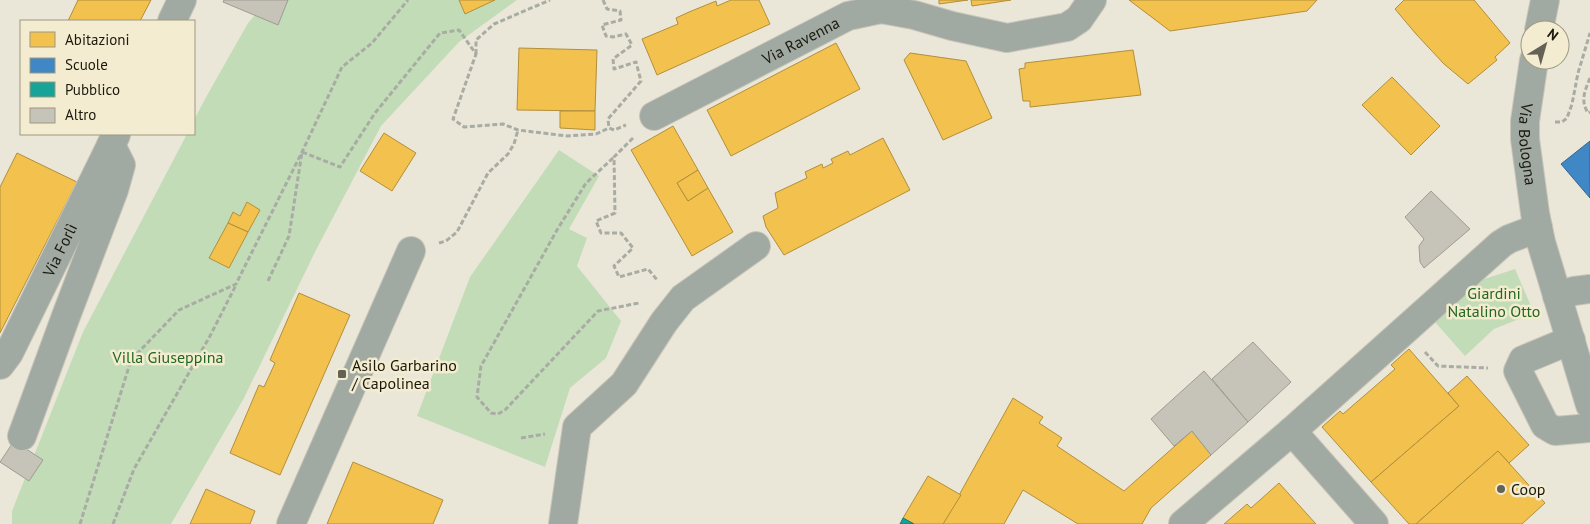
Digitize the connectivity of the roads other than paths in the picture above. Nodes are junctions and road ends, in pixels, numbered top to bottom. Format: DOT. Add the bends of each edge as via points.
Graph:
graph roads {
  1 [pos="182,0"];
  2 [pos="1092,0"];
  3 [pos="1545,0"];
  4 [pos="172,20"];
  5 [pos="1541,20"];
  6 [pos="1532,70"];
  7 [pos="642,124"];
  8 [pos="114,139"];
  9 [pos="1538,228"];
  10 [pos="756,246"];
  11 [pos="411,251"];
  12 [pos="1590,289"];
  13 [pos="1557,296"];
  14 [pos="1571,340"];
  15 [pos="0,365"];
  16 [pos="1590,405"];
  17 [pos="1590,428"];
  18 [pos="1292,431"];
  19 [pos="22,436"];
  20 [pos="292,524"];
  21 [pos="563,524"];
  22 [pos="1183,524"];
  23 [pos="1374,524"];
  1 -- 4 [label="street"];
  2 -- 7 [label="street, Via Ravenna" via="1079,19 1067,27 1007,38 881,9 848,16"];
  3 -- 5 [label="street"];
  6 -- 9 [label="street, Via Bologna" via="1524,121"];
  8 -- 15 [label="street, Via Forlì" via="9,353"];
  8 -- 19 [label="street" via="121,165 114,190"];
  9 -- 13 [label="street, Via Bologna"];
  9 -- 18 [label="street" via="1501,244"];
  10 -- 21 [label="street" via="683,298 624,384 577,427"];
  11 -- 20 [label="street"];
  12 -- 13 [label="street"];
  13 -- 14 [label="street, Via Bologna"];
  14 -- 16 [label="street, Via Bologna"];
  14 -- 17 [label="street" via="1523,360 1518,371 1545,425 1555,431"];
  18 -- 22 [label="street"];
  18 -- 23 [label="street"];
}
